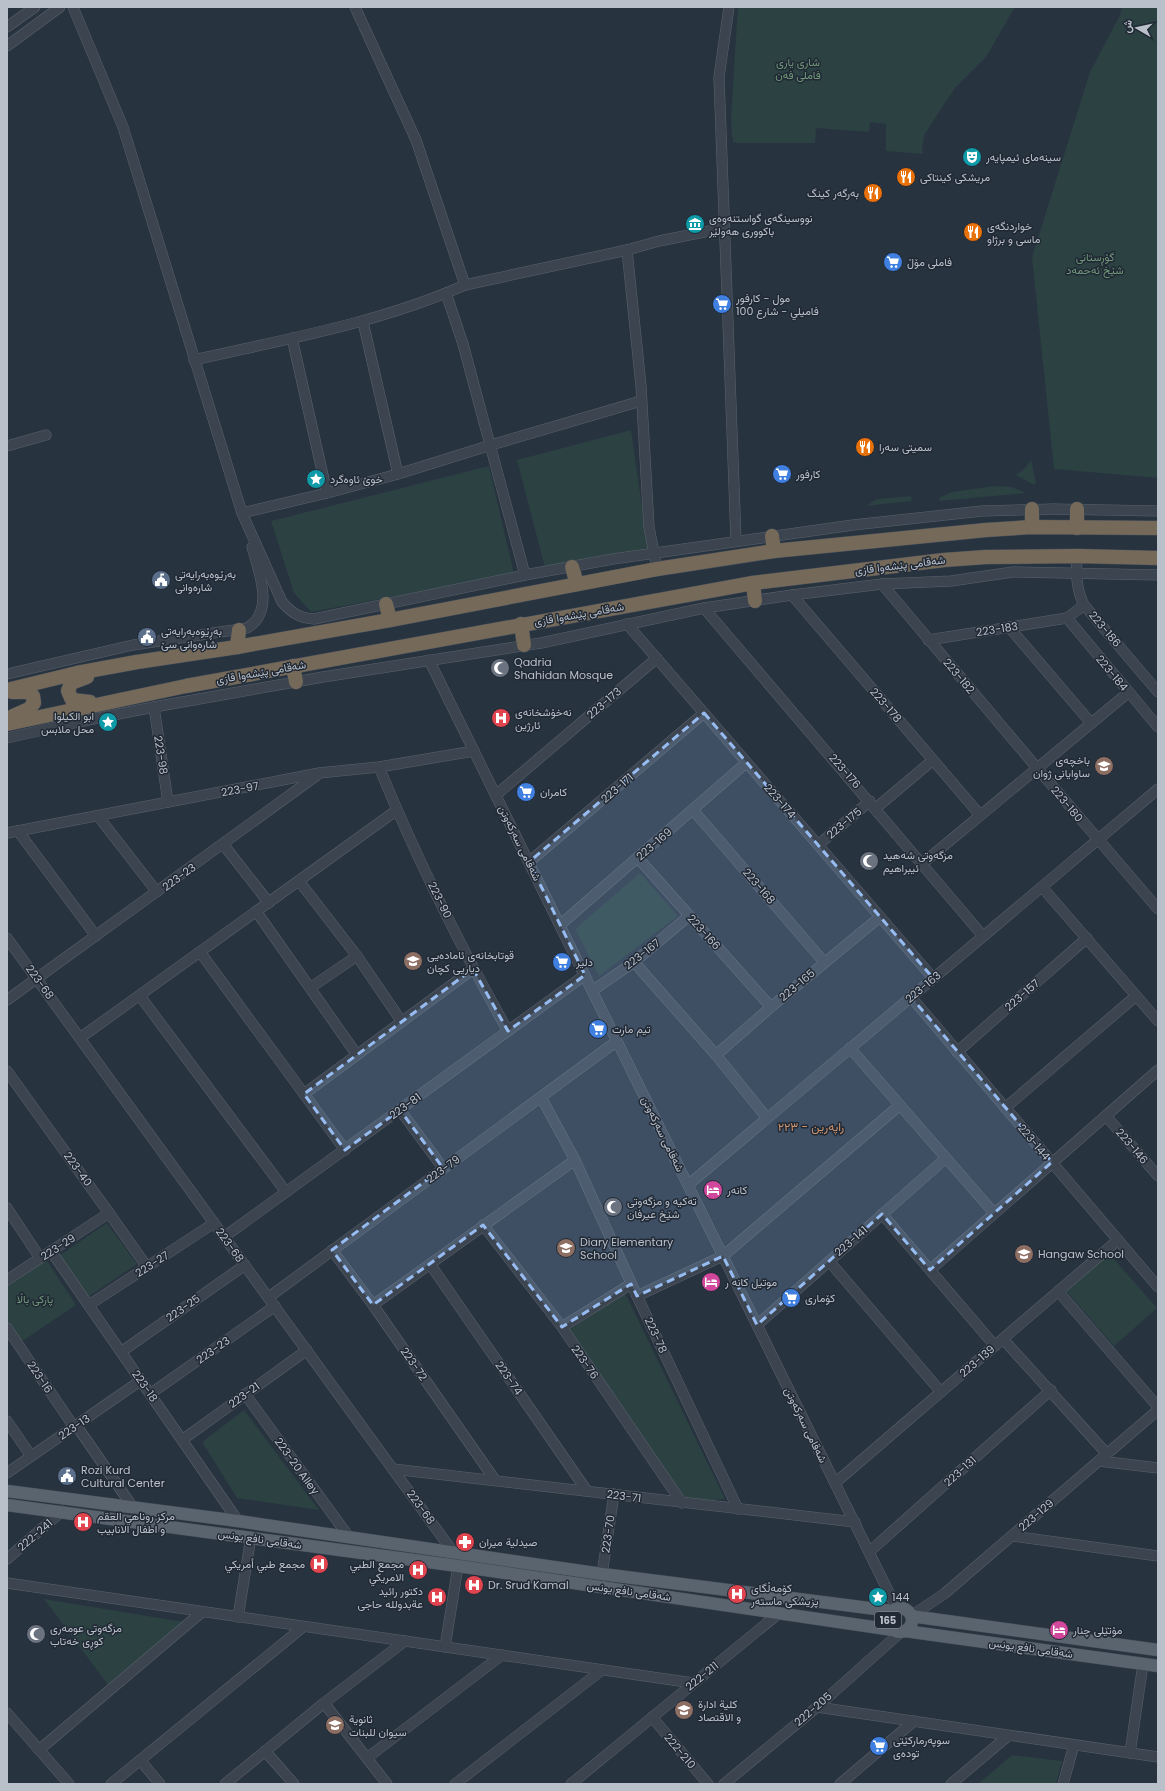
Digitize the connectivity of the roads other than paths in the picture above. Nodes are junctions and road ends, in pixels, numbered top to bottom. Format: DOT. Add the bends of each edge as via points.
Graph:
graph roads {
  1 [pos="35,7"];
  2 [pos="40,7"];
  3 [pos="60,7"];
  4 [pos="73,7"];
  5 [pos="355,7"];
  6 [pos="729,7"];
  7 [pos="48,16"];
  8 [pos="7,27"];
  9 [pos="7,46"];
  10 [pos="724,228"];
  11 [pos="627,250"];
  12 [pos="465,285"];
  13 [pos="446,293"];
  14 [pos="363,322"];
  15 [pos="292,338"];
  16 [pos="194,360"];
  17 [pos="641,401"];
  18 [pos="46,435"];
  19 [pos="491,445"];
  20 [pos="7,446"];
  21 [pos="398,474"];
  22 [pos="327,494"];
  23 [pos="1032,509"];
  24 [pos="1077,509"];
  25 [pos="1158,511"];
  26 [pos="244,517"];
  27 [pos="1032,527"];
  28 [pos="1077,528"];
  29 [pos="1158,528"];
  30 [pos="772,536"];
  31 [pos="736,541"];
  32 [pos="774,551"];
  33 [pos="654,553"];
  34 [pos="1077,556"];
  35 [pos="1158,558"];
  36 [pos="572,567"];
  37 [pos="657,569"];
  38 [pos="1076,572"];
  39 [pos="525,575"];
  40 [pos="1158,575"];
  41 [pos="753,583"];
  42 [pos="577,584"];
  43 [pos="882,584"];
  44 [pos="792,595"];
  45 [pos="755,601"];
  46 [pos="386,604"];
  47 [pos="1084,605"];
  48 [pos="704,608"];
  49 [pos="1067,618"];
  50 [pos="390,620"];
  51 [pos="521,624"];
  52 [pos="627,624"];
  53 [pos="1009,627"];
  54 [pos="239,630"];
  55 [pos="928,640"];
  56 [pos="524,646"];
  57 [pos="237,647"];
  58 [pos="656,658"];
  59 [pos="429,660"];
  60 [pos="137,662"];
  61 [pos="293,666"];
  62 [pos="7,674"];
  63 [pos="296,682"];
  64 [pos="7,692"];
  65 [pos="1129,692"];
  66 [pos="1158,692"];
  67 [pos="127,698"];
  68 [pos="154,707"];
  69 [pos="704,713"];
  70 [pos="7,718"];
  71 [pos="1091,723"];
  72 [pos="7,724"];
  73 [pos="1158,727"];
  74 [pos="7,738"];
  75 [pos="474,751"];
  76 [pos="933,760"];
  77 [pos="746,763"];
  78 [pos="378,767"];
  79 [pos="1037,768"];
  80 [pos="319,773"];
  81 [pos="1157,792"];
  82 [pos="496,795"];
  83 [pos="168,802"];
  84 [pos="873,804"];
  85 [pos="397,810"];
  86 [pos="693,810"];
  87 [pos="980,815"];
  88 [pos="98,816"];
  89 [pos="18,831"];
  90 [pos="7,834"];
  91 [pos="1097,840"];
  92 [pos="223,844"];
  93 [pos="818,845"];
  94 [pos="638,858"];
  95 [pos="529,862"];
  96 [pos="923,863"];
  97 [pos="299,881"];
  98 [pos="1042,887"];
  99 [pos="157,892"];
  100 [pos="268,903"];
  101 [pos="1158,909"];
  102 [pos="256,911"];
  103 [pos="689,916"];
  104 [pos="880,917"];
  105 [pos="560,925"];
  106 [pos="96,936"];
  107 [pos="984,936"];
  108 [pos="7,938"];
  109 [pos="1086,938"];
  110 [pos="200,952"];
  111 [pos="356,956"];
  112 [pos="634,962"];
  113 [pos="824,962"];
  114 [pos="473,969"];
  115 [pos="585,975"];
  116 [pos="933,978"];
  117 [pos="37,979"];
  118 [pos="310,988"];
  119 [pos="592,990"];
  120 [pos="140,996"];
  121 [pos="1136,996"];
  122 [pos="911,997"];
  123 [pos="7,1000"];
  124 [pos="771,1007"];
  125 [pos="1158,1021"];
  126 [pos="402,1022"];
  127 [pos="508,1031"];
  128 [pos="80,1038"];
  129 [pos="617,1041"];
  130 [pos="850,1048"];
  131 [pos="957,1052"];
  132 [pos="357,1055"];
  133 [pos="716,1055"];
  134 [pos="1158,1070"];
  135 [pos="7,1071"];
  136 [pos="304,1094"];
  137 [pos="541,1097"];
  138 [pos="900,1105"];
  139 [pos="1005,1108"];
  140 [pos="400,1110"];
  141 [pos="1106,1116"];
  142 [pos="767,1118"];
  143 [pos="345,1150"];
  144 [pos="946,1158"];
  145 [pos="575,1160"];
  146 [pos="1052,1162"];
  147 [pos="443,1168"];
  148 [pos="1158,1176"];
  149 [pos="688,1185"];
  150 [pos="286,1192"];
  151 [pos="7,1208"];
  152 [pos="109,1213"];
  153 [pos="994,1213"];
  154 [pos="882,1214"];
  155 [pos="214,1223"];
  156 [pos="483,1225"];
  157 [pos="224,1237"];
  158 [pos="1118,1240"];
  159 [pos="332,1250"];
  160 [pos="51,1251"];
  161 [pos="723,1256"];
  162 [pos="40,1258"];
  163 [pos="829,1261"];
  164 [pos="430,1264"];
  165 [pos="245,1265"];
  166 [pos="147,1267"];
  167 [pos="930,1270"];
  168 [pos="7,1280"];
  169 [pos="632,1284"];
  170 [pos="1158,1287"];
  171 [pos="1058,1291"];
  172 [pos="637,1296"];
  173 [pos="269,1297"];
  174 [pos="89,1305"];
  175 [pos="373,1305"];
  176 [pos="275,1306"];
  177 [pos="757,1325"];
  178 [pos="562,1327"];
  179 [pos="7,1328"];
  180 [pos="1003,1339"];
  181 [pos="995,1346"];
  182 [pos="307,1350"];
  183 [pos="121,1352"];
  184 [pos="140,1381"];
  185 [pos="1051,1390"];
  186 [pos="941,1392"];
  187 [pos="150,1394"];
  188 [pos="245,1394"];
  189 [pos="1158,1407"];
  190 [pos="1158,1410"];
  191 [pos="7,1421"];
  192 [pos="75,1426"];
  193 [pos="182,1440"];
  194 [pos="31,1456"];
  195 [pos="1103,1458"];
  196 [pos="1158,1468"];
  197 [pos="393,1469"];
  198 [pos="7,1473"];
  199 [pos="495,1480"];
  200 [pos="835,1483"];
  201 [pos="7,1491"];
  202 [pos="587,1491"];
  203 [pos="614,1494"];
  204 [pos="682,1502"];
  205 [pos="7,1505"];
  206 [pos="132,1506"];
  207 [pos="738,1509"];
  208 [pos="62,1511"];
  209 [pos="238,1521"];
  210 [pos="855,1522"];
  211 [pos="1012,1536"];
  212 [pos="251,1537"];
  213 [pos="349,1537"];
  214 [pos="382,1542"];
  215 [pos="453,1552"];
  216 [pos="869,1552"];
  217 [pos="380,1555"];
  218 [pos="1158,1556"];
  219 [pos="7,1559"];
  220 [pos="458,1566"];
  221 [pos="602,1574"];
  222 [pos="7,1582"];
  223 [pos="894,1610"];
  224 [pos="202,1612"];
  225 [pos="778,1614"];
  226 [pos="911,1616"];
  227 [pos="238,1617"];
  228 [pos="303,1626"];
  229 [pos="899,1631"];
  230 [pos="405,1641"];
  231 [pos="445,1647"];
  232 [pos="1158,1650"];
  233 [pos="502,1655"];
  234 [pos="1143,1664"];
  235 [pos="1158,1666"];
  236 [pos="602,1670"];
  237 [pos="693,1683"];
  238 [pos="324,1704"];
  239 [pos="817,1707"];
  240 [pos="7,1713"];
  241 [pos="652,1717"];
  242 [pos="914,1721"];
  243 [pos="1008,1736"];
  244 [pos="1074,1745"];
  245 [pos="39,1750"];
  246 [pos="265,1751"];
  247 [pos="1130,1753"];
  248 [pos="1158,1757"];
  249 [pos="367,1758"];
  250 [pos="140,1760"];
  251 [pos="69,1784"];
  252 [pos="111,1784"];
  253 [pos="160,1784"];
  254 [pos="225,1784"];
  255 [pos="294,1784"];
  256 [pos="387,1784"];
  257 [pos="455,1784"];
  258 [pos="571,1784"];
  259 [pos="708,1784"];
  260 [pos="724,1784"];
  261 [pos="840,1784"];
  262 [pos="951,1784"];
  263 [pos="1063,1784"];
  1 -- 8 [label="street"];
  2 -- 7 [label="street"];
  3 -- 7 [label="street"];
  4 -- 16 [label="street" via="123,127"];
  5 -- 12 [label="street" via="416,140"];
  6 -- 10 [label="street" via="720,77"];
  7 -- 9 [label="street"];
  10 -- 11 [label="street"];
  10 -- 31 [label="street"];
  11 -- 12 [label="street"];
  11 -- 17 [label="street"];
  12 -- 13 [label="street"];
  13 -- 14 [label="street"];
  13 -- 19 [label="street"];
  14 -- 15 [label="street"];
  14 -- 21 [label="street"];
  15 -- 16 [label="street"];
  15 -- 22 [label="street"];
  16 -- 26 [label="street"];
  17 -- 19 [label="street"];
  17 -- 33 [label="street" via="649,528"];
  18 -- 20 [label="street"];
  19 -- 21 [label="street"];
  19 -- 39 [label="street"];
  21 -- 22 [label="street"];
  22 -- 26 [label="street"];
  23 -- 24 [label="street"];
  23 -- 27 [label="highway"];
  23 -- 30 [label="street" via="936,515"];
  24 -- 25 [label="street"];
  24 -- 28 [label="highway"];
  26 -- 46 [label="street" via="282,602 293,614 314,619"];
  26 -- 54 [label="street" via="263,600 256,622"];
  27 -- 28 [label="highway"];
  27 -- 32 [label="highway" via="941,533"];
  28 -- 29 [label="highway"];
  30 -- 31 [label="street"];
  30 -- 32 [label="highway"];
  31 -- 33 [label="street"];
  32 -- 37 [label="highway"];
  33 -- 36 [label="street"];
  33 -- 37 [label="street"];
  34 -- 35 [label="highway, شەقامی پێشەوا قازی"];
  34 -- 38 [label="street, 223-186"];
  34 -- 41 [label="highway, شەقامی پێشەوا قازی" via="944,560"];
  36 -- 39 [label="street"];
  36 -- 42 [label="highway"];
  37 -- 42 [label="highway"];
  38 -- 40 [label="street"];
  38 -- 43 [label="street" via="1014,572 950,581"];
  38 -- 47 [label="street, 223-186" via="1078,590"];
  39 -- 46 [label="street"];
  41 -- 45 [label="highway"];
  41 -- 51 [label="highway, شەقامی پێشەوا قازی"];
  42 -- 50 [label="highway"];
  43 -- 44 [label="street"];
  43 -- 55 [label="street, 223-182"];
  44 -- 45 [label="street"];
  44 -- 76 [label="street, 223-178"];
  45 -- 48 [label="street"];
  46 -- 50 [label="highway"];
  47 -- 49 [label="street"];
  47 -- 66 [label="street, 223-186"];
  48 -- 52 [label="street"];
  48 -- 84 [label="street, 223-176"];
  49 -- 53 [label="street, 223-183"];
  49 -- 65 [label="street, 223-184"];
  50 -- 57 [label="highway"];
  51 -- 56 [label="highway"];
  51 -- 61 [label="highway, شەقامی پێشەوا قازی"];
  52 -- 56 [label="street"];
  52 -- 58 [label="street, 223-174"];
  53 -- 55 [label="street, 223-183"];
  53 -- 71 [label="street"];
  54 -- 57 [label="highway"];
  54 -- 62 [label="street" via="133,645"];
  55 -- 79 [label="street, 223-182"];
  56 -- 59 [label="street"];
  57 -- 60 [label="highway"];
  58 -- 69 [label="street, 223-174"];
  58 -- 82 [label="street, 223-173"];
  59 -- 63 [label="street"];
  59 -- 75 [label="street, شەقامی سەرکەوتن"];
  60 -- 64 [label="highway" via="76,673"];
  60 -- 67 [label="highway" via="76,681 68,689 70,698 78,702"];
  61 -- 63 [label="highway"];
  61 -- 67 [label="highway, شەقامی پێشەوا قازی"];
  63 -- 68 [label="street"];
  64 -- 70 [label="highway" via="28,692 34,703 27,710"];
  65 -- 71 [label="street"];
  65 -- 73 [label="street, 223-184"];
  67 -- 72 [label="highway, شەقامی پێشەوا قازی"];
  68 -- 74 [label="street"];
  68 -- 83 [label="street, 223-98"];
  69 -- 77 [label="street, 223-174"];
  69 -- 95 [label="street, 223-171"];
  71 -- 79 [label="street"];
  75 -- 78 [label="street, 223-97"];
  75 -- 82 [label="street, شەقامی سەرکەوتن"];
  76 -- 84 [label="street, 223-175"];
  76 -- 87 [label="street, 223-178"];
  77 -- 86 [label="street, 223-169"];
  77 -- 93 [label="street, 223-174"];
  78 -- 80 [label="street, 223-97"];
  78 -- 85 [label="street, 223-90"];
  79 -- 87 [label="street"];
  79 -- 91 [label="street, 223-180"];
  80 -- 83 [label="street, 223-97"];
  80 -- 92 [label="street, 223-23"];
  81 -- 91 [label="street, 223-163"];
  82 -- 95 [label="street, شەقامی سەرکەوتن"];
  83 -- 88 [label="street, 223-97"];
  84 -- 93 [label="street, 223-175"];
  84 -- 96 [label="street, 223-176"];
  85 -- 97 [label="street"];
  85 -- 114 [label="street, 223-90"];
  86 -- 94 [label="street, 223-169"];
  86 -- 113 [label="street, 223-168"];
  87 -- 96 [label="street"];
  88 -- 89 [label="street, 223-97"];
  88 -- 99 [label="street"];
  89 -- 90 [label="street, 223-97"];
  89 -- 106 [label="street"];
  91 -- 98 [label="street, 223-163"];
  91 -- 101 [label="street, 223-180"];
  92 -- 99 [label="street, 223-23"];
  92 -- 100 [label="street"];
  93 -- 104 [label="street, 223-174"];
  94 -- 103 [label="street, 223-166"];
  94 -- 105 [label="street, 223-169"];
  95 -- 105 [label="street, شەقامی سەرکەوتن"];
  96 -- 107 [label="street, 223-176"];
  97 -- 100 [label="street"];
  97 -- 111 [label="street"];
  98 -- 107 [label="street, 223-163"];
  98 -- 109 [label="street"];
  99 -- 106 [label="street, 223-23"];
  100 -- 102 [label="street"];
  102 -- 110 [label="street"];
  102 -- 118 [label="street"];
  103 -- 112 [label="street, 223-167"];
  103 -- 124 [label="street, 223-166"];
  104 -- 113 [label="street, 223-165"];
  104 -- 116 [label="street, 223-174"];
  105 -- 115 [label="street, شەقامی سەرکەوتن"];
  106 -- 117 [label="street, 223-23"];
  107 -- 116 [label="street, 223-163"];
  108 -- 117 [label="street, 223-68"];
  109 -- 121 [label="street"];
  109 -- 131 [label="street, 223-157"];
  110 -- 120 [label="street"];
  110 -- 136 [label="street"];
  111 -- 118 [label="street"];
  111 -- 126 [label="street"];
  112 -- 119 [label="street, 223-167"];
  112 -- 133 [label="street"];
  113 -- 124 [label="street, 223-165"];
  114 -- 126 [label="street"];
  114 -- 127 [label="street, 223-90"];
  115 -- 119 [label="street, شەقامی سەرکەوتن"];
  115 -- 127 [label="street, 223-81"];
  116 -- 122 [label="street, 223-163"];
  117 -- 123 [label="street, 223-23"];
  117 -- 128 [label="street, 223-68"];
  118 -- 132 [label="street"];
  119 -- 129 [label="street, شەقامی سەرکەوتن"];
  120 -- 128 [label="street"];
  120 -- 150 [label="street"];
  121 -- 125 [label="street"];
  121 -- 139 [label="street"];
  122 -- 130 [label="street, 223-163"];
  122 -- 131 [label="street, 223-144"];
  124 -- 133 [label="street, 223-165"];
  126 -- 132 [label="street"];
  127 -- 140 [label="street, 223-81"];
  128 -- 155 [label="street, 223-68"];
  129 -- 137 [label="street, 223-79"];
  129 -- 149 [label="street, شەقامی سەرکەوتن"];
  130 -- 138 [label="street"];
  130 -- 142 [label="street, 223-163"];
  131 -- 139 [label="street, 223-144"];
  132 -- 136 [label="street"];
  133 -- 142 [label="street"];
  134 -- 141 [label="street"];
  135 -- 152 [label="street, 223-40"];
  136 -- 143 [label="street"];
  137 -- 145 [label="street, 223-78"];
  137 -- 147 [label="street, 223-79"];
  138 -- 144 [label="street"];
  138 -- 161 [label="street"];
  139 -- 146 [label="street, 223-144"];
  140 -- 143 [label="street, 223-81"];
  140 -- 147 [label="street"];
  141 -- 146 [label="street"];
  141 -- 148 [label="street, 223-146"];
  142 -- 149 [label="street, 223-163"];
  143 -- 150 [label="street, 223-81"];
  144 -- 153 [label="street"];
  144 -- 154 [label="street, 223-141"];
  145 -- 156 [label="street"];
  145 -- 169 [label="street, 223-78"];
  146 -- 153 [label="street"];
  146 -- 158 [label="street, 223-144"];
  147 -- 159 [label="street, 223-79"];
  149 -- 161 [label="street, شەقامی سەرکەوتن"];
  150 -- 157 [label="street, 223-81"];
  151 -- 162 [label="street"];
  152 -- 160 [label="street, 223-29"];
  152 -- 166 [label="street, 223-40"];
  153 -- 167 [label="street"];
  154 -- 163 [label="street, 223-141"];
  154 -- 167 [label="street"];
  155 -- 157 [label="street, 223-68"];
  155 -- 166 [label="street, 223-27"];
  156 -- 164 [label="street"];
  156 -- 178 [label="street, 223-76"];
  157 -- 165 [label="street, 223-68"];
  158 -- 170 [label="street, 223-144"];
  158 -- 171 [label="street, 223-139"];
  159 -- 173 [label="street, 223-79"];
  159 -- 175 [label="street, 223-72"];
  160 -- 162 [label="street, 223-29"];
  160 -- 174 [label="street, 223-18"];
  161 -- 172 [label="street"];
  161 -- 177 [label="street, شەقامی سەرکەوتن"];
  162 -- 168 [label="street, 223-29"];
  163 -- 177 [label="street, 223-141"];
  163 -- 186 [label="street"];
  164 -- 175 [label="street"];
  164 -- 202 [label="street, 223-74"];
  165 -- 173 [label="street, 223-68"];
  165 -- 183 [label="street, 223-25"];
  166 -- 174 [label="street, 223-27"];
  167 -- 181 [label="street"];
  169 -- 172 [label="street, 223-78"];
  169 -- 178 [label="street"];
  171 -- 180 [label="street, 223-139"];
  171 -- 189 [label="street"];
  172 -- 207 [label="street, 223-78"];
  173 -- 176 [label="street, 223-68"];
  174 -- 183 [label="street, 223-18"];
  175 -- 199 [label="street, 223-72"];
  176 -- 182 [label="street, 223-68"];
  176 -- 187 [label="street, 223-23"];
  177 -- 200 [label="street, شەقامی سەرکەوتن"];
  178 -- 204 [label="street, 223-76"];
  179 -- 192 [label="street, 223-16"];
  180 -- 181 [label="street, 223-139"];
  180 -- 185 [label="street"];
  181 -- 186 [label="street, 223-139"];
  182 -- 188 [label="street, 223-21"];
  182 -- 197 [label="street, 223-68"];
  183 -- 184 [label="street, 223-18"];
  184 -- 187 [label="street, 223-18"];
  184 -- 192 [label="street, 223-13"];
  185 -- 195 [label="street"];
  185 -- 216 [label="street, 223-131"];
  186 -- 200 [label="street, 223-139"];
  187 -- 193 [label="street, 223-18"];
  188 -- 193 [label="street, 223-21"];
  188 -- 213 [label="street, 223-20 Alley"];
  190 -- 195 [label="street, 223-129"];
  191 -- 194 [label="street"];
  192 -- 194 [label="street, 223-13"];
  192 -- 206 [label="street, 223-16"];
  193 -- 209 [label="street, 223-18"];
  194 -- 198 [label="street, 223-13"];
  195 -- 196 [label="street"];
  195 -- 211 [label="street, 223-129"];
  197 -- 199 [label="street, 223-71"];
  197 -- 215 [label="street, 223-68"];
  199 -- 202 [label="street, 223-71"];
  200 -- 210 [label="street, شەقامی سەرکەوتن"];
  201 -- 206 [label="main road, شەقامی نافع یونس"];
  202 -- 203 [label="street, 223-71"];
  203 -- 204 [label="street, 223-71"];
  203 -- 221 [label="street, 223-70"];
  204 -- 207 [label="street, 223-71"];
  205 -- 208 [label="main road, شەقامی نافع یونس"];
  206 -- 209 [label="main road, شەقامی نافع یونس"];
  207 -- 210 [label="street, 223-71"];
  208 -- 212 [label="main road, شەقامی نافع یونس"];
  208 -- 219 [label="street, 222-241"];
  209 -- 213 [label="main road, شەقامی نافع یونس"];
  210 -- 216 [label="street, شەقامی سەرکەوتن"];
  211 -- 218 [label="street"];
  211 -- 226 [label="street, 223-129" via="944,1594"];
  212 -- 217 [label="main road, شەقامی نافع یونس"];
  212 -- 227 [label="street"];
  213 -- 214 [label="main road, شەقامی نافع یونس"];
  214 -- 215 [label="main road, شەقامی نافع یونس"];
  214 -- 217 [label="main road"];
  215 -- 221 [label="main road, شەقامی نافع یونس"];
  216 -- 223 [label="street, شەقامی سەرکەوتن"];
  217 -- 220 [label="main road, شەقامی نافع یونس"];
  220 -- 225 [label="main road, شەقامی نافع یونس"];
  220 -- 231 [label="street"];
  221 -- 223 [label="main road, شەقامی نافع یونس"];
  222 -- 224 [label="street"];
  223 -- 226 [label="main road, شەقامی نافع یونس / 165" via="904,1609"];
  223 -- 229 [label="main road, 165" via="888,1621"];
  224 -- 227 [label="street"];
  224 -- 245 [label="street"];
  225 -- 229 [label="main road, شەقامی نافع یونس"];
  225 -- 237 [label="street, 222-211"];
  226 -- 229 [label="main road, 165" via="911,1623"];
  226 -- 232 [label="main road, شەقامی نافع یونس"];
  227 -- 228 [label="street"];
  228 -- 230 [label="street"];
  228 -- 250 [label="street"];
  229 -- 234 [label="main road, شەقامی نافع یونس"];
  229 -- 239 [label="street, 222-205"];
  230 -- 231 [label="street"];
  230 -- 238 [label="street"];
  231 -- 233 [label="street"];
  233 -- 236 [label="street"];
  233 -- 249 [label="street"];
  234 -- 235 [label="main road, شەقامی نافع یونس"];
  234 -- 247 [label="street"];
  236 -- 237 [label="street"];
  236 -- 257 [label="street"];
  237 -- 241 [label="street, 222-211"];
  238 -- 246 [label="street"];
  238 -- 249 [label="street"];
  239 -- 242 [label="street"];
  239 -- 260 [label="street, 222-205"];
  240 -- 245 [label="street"];
  241 -- 258 [label="street, 222-211"];
  241 -- 259 [label="street, 222-210"];
  242 -- 243 [label="street"];
  242 -- 261 [label="street"];
  243 -- 244 [label="street"];
  243 -- 262 [label="street"];
  244 -- 247 [label="street"];
  244 -- 263 [label="street"];
  245 -- 251 [label="street"];
  246 -- 254 [label="street"];
  246 -- 255 [label="street"];
  247 -- 248 [label="street"];
  249 -- 256 [label="street"];
  250 -- 252 [label="street"];
  250 -- 253 [label="street"];
}
